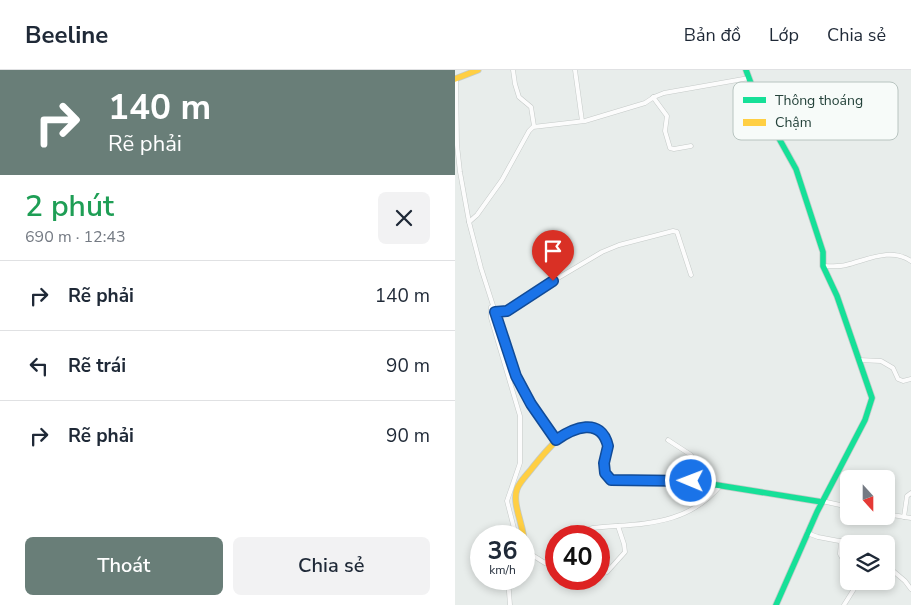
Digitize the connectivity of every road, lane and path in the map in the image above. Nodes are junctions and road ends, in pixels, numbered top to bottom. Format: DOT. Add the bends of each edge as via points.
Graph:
graph roads {
  1 [pos="478,70"];
  2 [pos="513,70"];
  3 [pos="575,70"];
  4 [pos="747,70"];
  5 [pos="749,78"];
  6 [pos="456,79"];
  7 [pos="750,82"];
  8 [pos="653,97"];
  9 [pos="582,121"];
  10 [pos="534,126"];
  11 [pos="779,140"];
  12 [pos="691,146"];
  13 [pos="469,222"];
  14 [pos="911,261"];
  15 [pos="823,266"];
  16 [pos="691,275"];
  17 [pos="492,305"];
  18 [pos="495,312"];
  19 [pos="859,360"];
  20 [pos="911,379"];
  21 [pos="556,440"];
  22 [pos="669,440"];
  23 [pos="691,481"];
  24 [pos="721,485"];
  25 [pos="911,493"];
  26 [pos="822,502"];
  27 [pos="840,505"];
  28 [pos="895,516"];
  29 [pos="904,517"];
  30 [pos="911,518"];
  31 [pos="513,525"];
  32 [pos="522,525"];
  33 [pos="618,526"];
  34 [pos="610,527"];
  35 [pos="807,533"];
  36 [pos="840,541"];
  37 [pos="610,569"];
  38 [pos="895,573"];
  39 [pos="911,589"];
  40 [pos="508,590"];
  41 [pos="853,590"];
  42 [pos="778,604"];
  43 [pos="509,605"];
  44 [pos="844,605"];
  1 -- 6 [label="main road"];
  2 -- 10 [label="street" via="519,97 531,108"];
  3 -- 9 [label="street"];
  4 -- 5 [label="main road"];
  5 -- 7 [label="main road"];
  5 -- 8 [label="street"];
  6 -- 13 [label="street" via="457,145"];
  8 -- 9 [label="street" via="645,103"];
  8 -- 12 [label="street" via="667,116 665,131 671,148"];
  9 -- 10 [label="street"];
  10 -- 13 [label="street" via="502,180"];
  11 -- 15 [label="main road" via="795,169 823,252"];
  13 -- 17 [label="street"];
  14 -- 15 [label="street" via="881,256 845,266"];
  15 -- 19 [label="main road"];
  16 -- 18 [label="street" via="677,232 673,231 611,248 549,283 513,308"];
  17 -- 18 [label="street"];
  17 -- 31 [label="street" via="491,318 520,418 520,463 507,500"];
  18 -- 21 [label="street" via="516,376"];
  19 -- 20 [label="street" via="878,360 893,368 898,379"];
  19 -- 26 [label="main road" via="872,398 871,405"];
  21 -- 23 [label="main road" via="580,427 602,434 608,446 605,473 611,480"];
  21 -- 32 [label="main road" via="517,490"];
  22 -- 23 [label="street" via="691,456"];
  23 -- 24 [label="main road"];
  24 -- 26 [label="main road"];
  24 -- 33 [label="street" via="704,502 675,517 658,523"];
  25 -- 29 [label="street" via="907,496"];
  26 -- 27 [label="street"];
  26 -- 35 [label="main road"];
  28 -- 29 [label="street"];
  29 -- 30 [label="street"];
  33 -- 34 [label="street"];
  33 -- 37 [label="street" via="625,552"];
  35 -- 36 [label="street"];
  35 -- 42 [label="main road"];
  38 -- 39 [label="street"];
  40 -- 43 [label="street"];
  41 -- 44 [label="street"];
}
